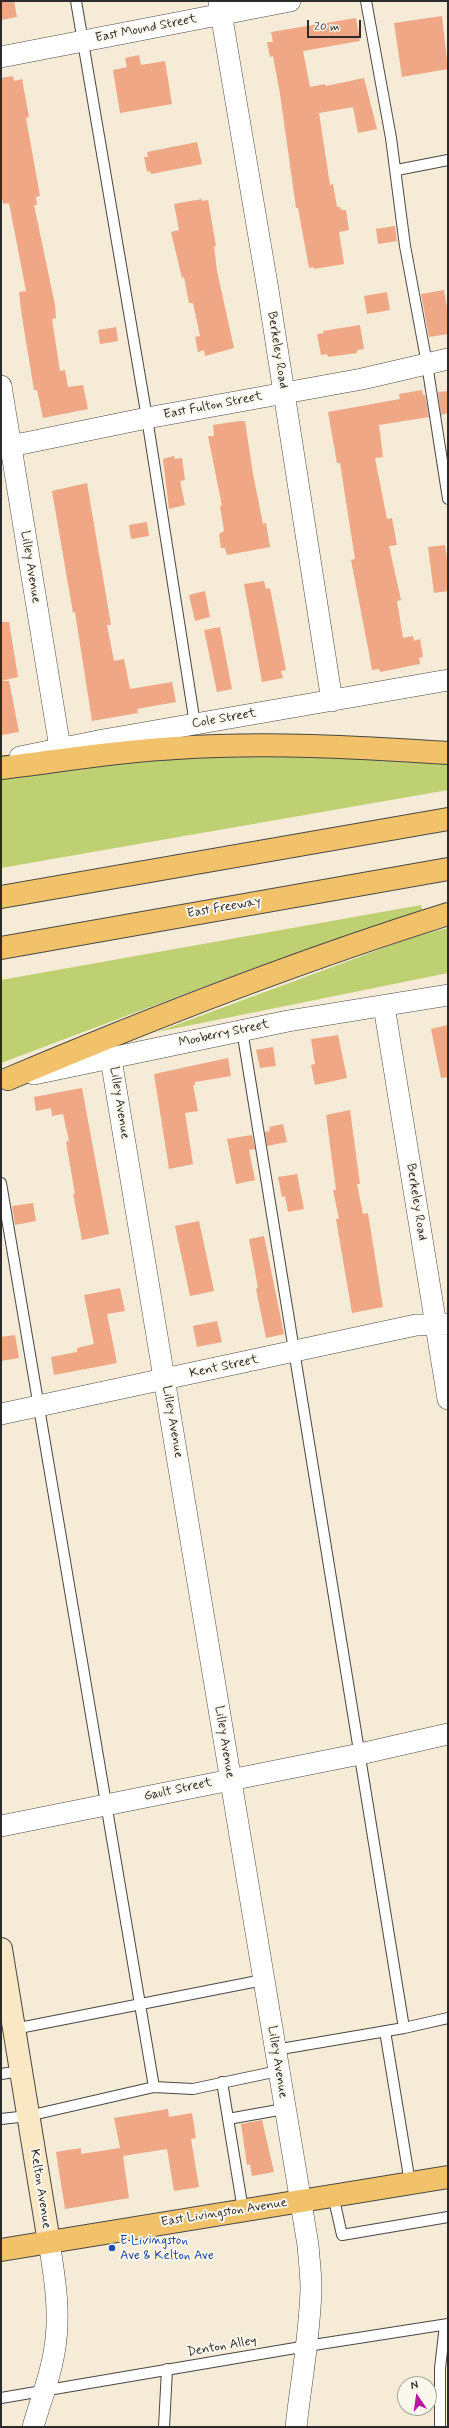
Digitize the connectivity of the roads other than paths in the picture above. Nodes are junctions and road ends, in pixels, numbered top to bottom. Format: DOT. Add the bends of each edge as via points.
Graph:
graph roads {
  1 [pos="76,1"];
  2 [pos="290,1"];
  3 [pos="366,1"];
  4 [pos="220,8"];
  5 [pos="83,42"];
  6 [pos="1,57"];
  7 [pos="448,160"];
  8 [pos="397,170"];
  9 [pos="448,360"];
  10 [pos="427,364"];
  11 [pos="1,386"];
  12 [pos="284,392"];
  13 [pos="147,418"];
  14 [pos="6,447"];
  15 [pos="448,499"];
  16 [pos="448,680"];
  17 [pos="332,700"];
  18 [pos="195,724"];
  19 [pos="60,748"];
  20 [pos="448,753"];
  21 [pos="1,761"];
  22 [pos="1,768"];
  23 [pos="448,819"];
  24 [pos="448,869"];
  25 [pos="1,897"];
  26 [pos="448,914"];
  27 [pos="1,948"];
  28 [pos="448,995"];
  29 [pos="384,1006"];
  30 [pos="242,1030"];
  31 [pos="111,1059"];
  32 [pos="4,1080"];
  33 [pos="1,1183"];
  34 [pos="442,1324"];
  35 [pos="294,1352"];
  36 [pos="164,1379"];
  37 [pos="448,1399"];
  38 [pos="38,1406"];
  39 [pos="1,1414"];
  40 [pos="448,1734"];
  41 [pos="360,1754"];
  42 [pos="230,1779"];
  43 [pos="106,1805"];
  44 [pos="1,1826"];
  45 [pos="1,1949"];
  46 [pos="263,1980"];
  47 [pos="140,2004"];
  48 [pos="448,2018"];
  49 [pos="404,2028"];
  50 [pos="8,2031"];
  51 [pos="386,2031"];
  52 [pos="275,2050"];
  53 [pos="278,2072"];
  54 [pos="11,2073"];
  55 [pos="222,2082"];
  56 [pos="154,2087"];
  57 [pos="284,2109"];
  58 [pos="28,2116"];
  59 [pos="1,2119"];
  60 [pos="228,2119"];
  61 [pos="448,2177"];
  62 [pos="410,2183"];
  63 [pos="333,2195"];
  64 [pos="299,2201"];
  65 [pos="243,2210"];
  66 [pos="448,2217"];
  67 [pos="49,2242"];
  68 [pos="1,2250"];
  69 [pos="447,2325"];
  70 [pos="307,2346"];
  71 [pos="167,2369"];
  72 [pos="43,2390"];
  73 [pos="1,2398"];
  74 [pos="33,2427"];
  75 [pos="164,2427"];
  76 [pos="296,2427"];
  77 [pos="440,2427"];
  1 -- 5 [label="lane"];
  2 -- 4 [label="street, East Mound Street"];
  3 -- 8 [label="lane"];
  4 -- 5 [label="street, East Mound Street"];
  4 -- 12 [label="street, Berkeley Road"];
  5 -- 6 [label="street, East Mound Street"];
  5 -- 13 [label="lane"];
  7 -- 8 [label="lane"];
  8 -- 10 [label="lane" via="405,246"];
  9 -- 10 [label="street, East Fulton Street"];
  10 -- 12 [label="street, East Fulton Street" via="362,379"];
  10 -- 15 [label="lane"];
  11 -- 14 [label="street, Lilley Avenue"];
  12 -- 13 [label="street, East Fulton Street"];
  12 -- 17 [label="street, Berkeley Road"];
  13 -- 14 [label="street, East Fulton Street"];
  13 -- 18 [label="lane"];
  14 -- 19 [label="street, Lilley Avenue"];
  16 -- 17 [label="street, Cole Street"];
  17 -- 18 [label="street, Cole Street"];
  18 -- 19 [label="street, Cole Street"];
  19 -- 21 [label="street, Cole Street"];
  20 -- 22 [label="main road" via="354,747 217,746 138,751"];
  23 -- 25 [label="main road"];
  24 -- 27 [label="main road, East Freeway"];
  26 -- 32 [label="main road" via="249,983"];
  28 -- 29 [label="street, Mooberry Street"];
  29 -- 30 [label="street, Mooberry Street" via="288,1020"];
  29 -- 34 [label="street, Berkeley Road"];
  30 -- 31 [label="street, Mooberry Street"];
  30 -- 35 [label="lane"];
  31 -- 32 [label="street, Mooberry Street"];
  31 -- 36 [label="street, Lilley Avenue"];
  33 -- 38 [label="lane"];
  34 -- 35 [label="street, Kent Street" via="416,1325"];
  34 -- 37 [label="street, Berkeley Road"];
  35 -- 36 [label="street, Kent Street"];
  35 -- 41 [label="lane"];
  36 -- 38 [label="street, Kent Street"];
  36 -- 42 [label="street, Lilley Avenue"];
  38 -- 39 [label="street, Kent Street"];
  38 -- 43 [label="lane"];
  40 -- 41 [label="street, Gault Street"];
  41 -- 42 [label="street, Gault Street"];
  41 -- 49 [label="lane"];
  42 -- 43 [label="street, Gault Street"];
  42 -- 46 [label="street, Lilley Avenue"];
  43 -- 44 [label="street, Gault Street"];
  43 -- 47 [label="lane"];
  45 -- 50 [label="main road, Kelton Avenue"];
  46 -- 47 [label="lane"];
  46 -- 52 [label="street, Lilley Avenue"];
  47 -- 50 [label="lane"];
  47 -- 56 [label="lane"];
  48 -- 49 [label="lane"];
  49 -- 51 [label="lane"];
  50 -- 54 [label="main road, Kelton Avenue"];
  51 -- 52 [label="lane"];
  51 -- 62 [label="lane"];
  52 -- 53 [label="street, Lilley Avenue"];
  53 -- 55 [label="lane"];
  53 -- 57 [label="street, Lilley Avenue"];
  54 -- 58 [label="main road, Kelton Avenue"];
  55 -- 56 [label="lane" via="194,2089"];
  55 -- 60 [label="lane"];
  56 -- 58 [label="lane"];
  57 -- 60 [label="lane"];
  57 -- 64 [label="street, Lilley Avenue"];
  58 -- 59 [label="lane"];
  58 -- 67 [label="main road, Kelton Avenue"];
  60 -- 65 [label="lane"];
  61 -- 62 [label="main road, East Livingston Avenue"];
  62 -- 63 [label="main road, East Livingston Avenue"];
  63 -- 64 [label="main road, East Livingston Avenue"];
  63 -- 66 [label="lane" via="342,2234"];
  64 -- 65 [label="main road, East Livingston Avenue"];
  64 -- 70 [label="street, Lilley Avenue" via="308,2245 311,2288"];
  65 -- 67 [label="main road, East Livingston Avenue"];
  67 -- 68 [label="main road, East Livingston Avenue"];
  67 -- 72 [label="street, Kelton Avenue" via="56,2285 57,2319 54,2353"];
  69 -- 70 [label="lane, Denton Alley"];
  69 -- 77 [label="lane" via="440,2368"];
  70 -- 71 [label="lane, Denton Alley"];
  70 -- 76 [label="street, Lilley Avenue"];
  71 -- 72 [label="lane, Denton Alley"];
  71 -- 75 [label="lane"];
  72 -- 73 [label="lane, Denton Alley"];
  72 -- 74 [label="street, Kelton Avenue"];
}
